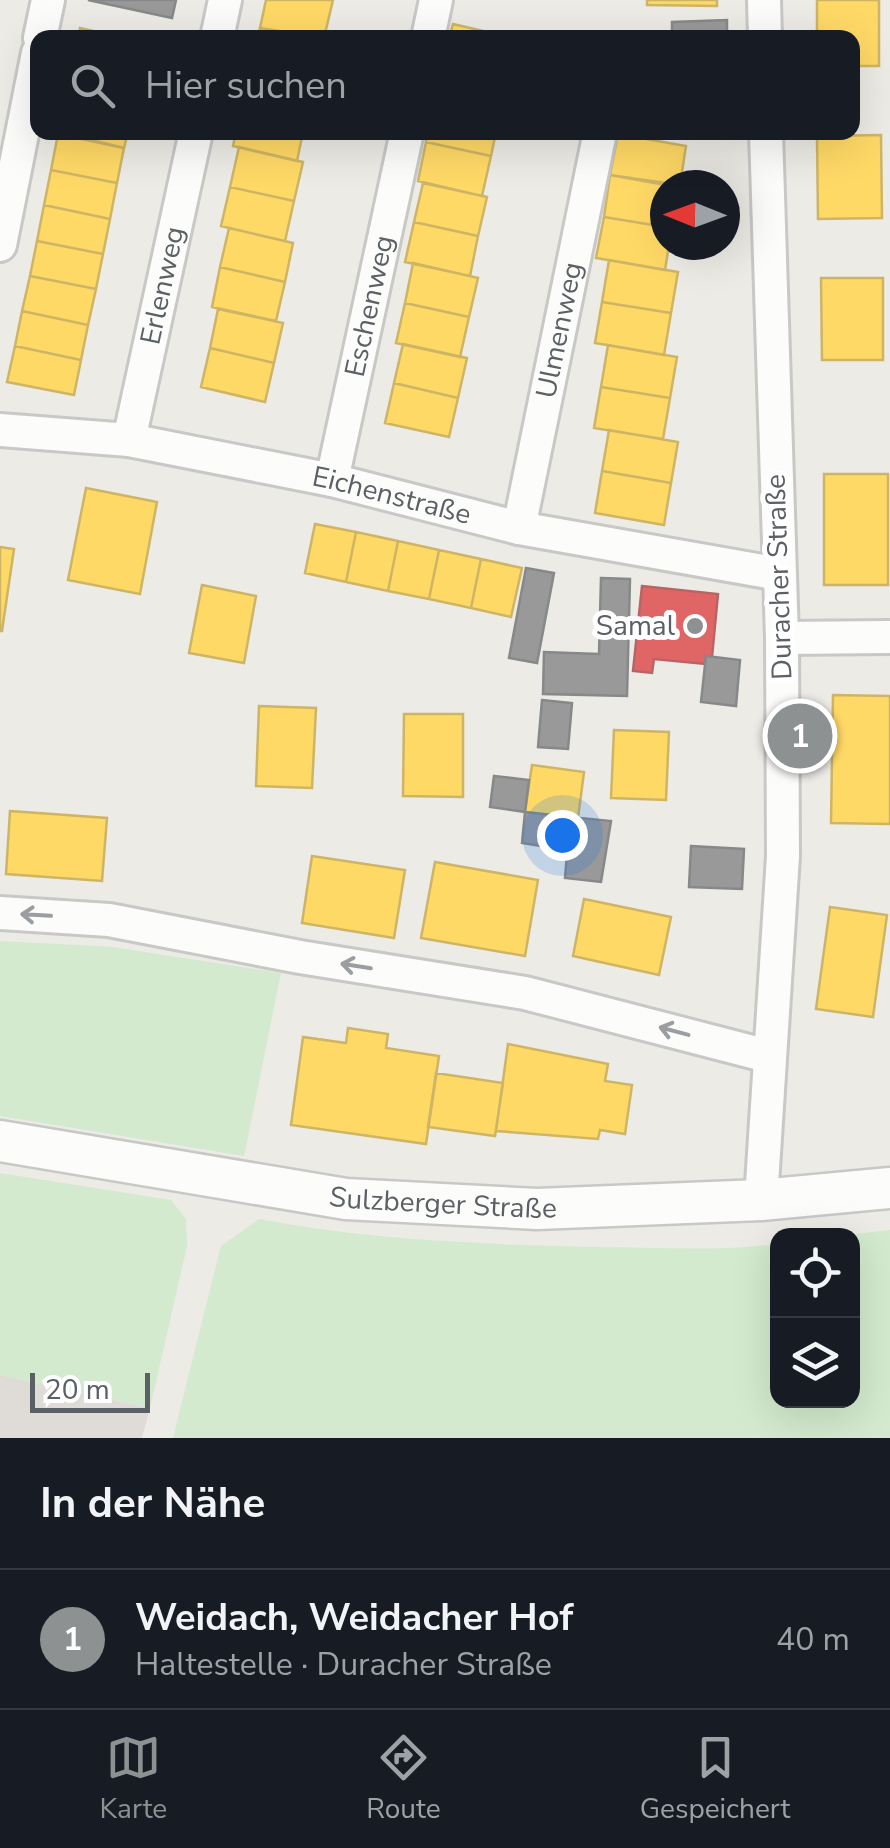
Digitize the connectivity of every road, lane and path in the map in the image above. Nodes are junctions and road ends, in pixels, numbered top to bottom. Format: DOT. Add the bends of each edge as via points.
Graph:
graph roads {
  1 [pos="48,0"];
  2 [pos="225,0"];
  3 [pos="436,0"];
  4 [pos="764,0"];
  5 [pos="42,30"];
  6 [pos="219,30"];
  7 [pos="430,30"];
  8 [pos="764,30"];
  9 [pos="30,93"];
  10 [pos="194,140"];
  11 [pos="405,140"];
  12 [pos="598,140"];
  13 [pos="766,140"];
  14 [pos="0,244"];
  15 [pos="0,430"];
  16 [pos="129,440"];
  17 [pos="332,480"];
  18 [pos="519,528"];
  19 [pos="779,574"];
  20 [pos="890,637"];
  21 [pos="782,638"];
  22 [pos="0,913"];
  23 [pos="768,1056"];
  24 [pos="0,1140"];
  25 [pos="890,1188"];
  26 [pos="760,1200"];
  1 -- 5 [label="street"];
  2 -- 6 [label="street"];
  3 -- 7 [label="street"];
  4 -- 8 [label="street"];
  9 -- 14 [label="street"];
  10 -- 16 [label="street, Erlenweg"];
  11 -- 17 [label="street, Eschenweg"];
  12 -- 18 [label="street, Ulmenweg"];
  13 -- 19 [label="street, Duracher Straße"];
  15 -- 16 [label="street, Eichenstraße"];
  16 -- 17 [label="street, Eichenstraße"];
  17 -- 18 [label="street, Eichenstraße"];
  18 -- 19 [label="street, Eichenstraße"];
  19 -- 21 [label="street, Duracher Straße"];
  20 -- 21 [label="street"];
  21 -- 23 [label="street, Duracher Straße" via="784,856"];
  23 -- 22 [label="street, one-way" via="525,992 109,920"];
  23 -- 26 [label="street, Duracher Straße"];
  24 -- 26 [label="street, Sulzberger Straße" via="346,1199 537,1209"];
  25 -- 26 [label="street, Sulzberger Straße"];
}
